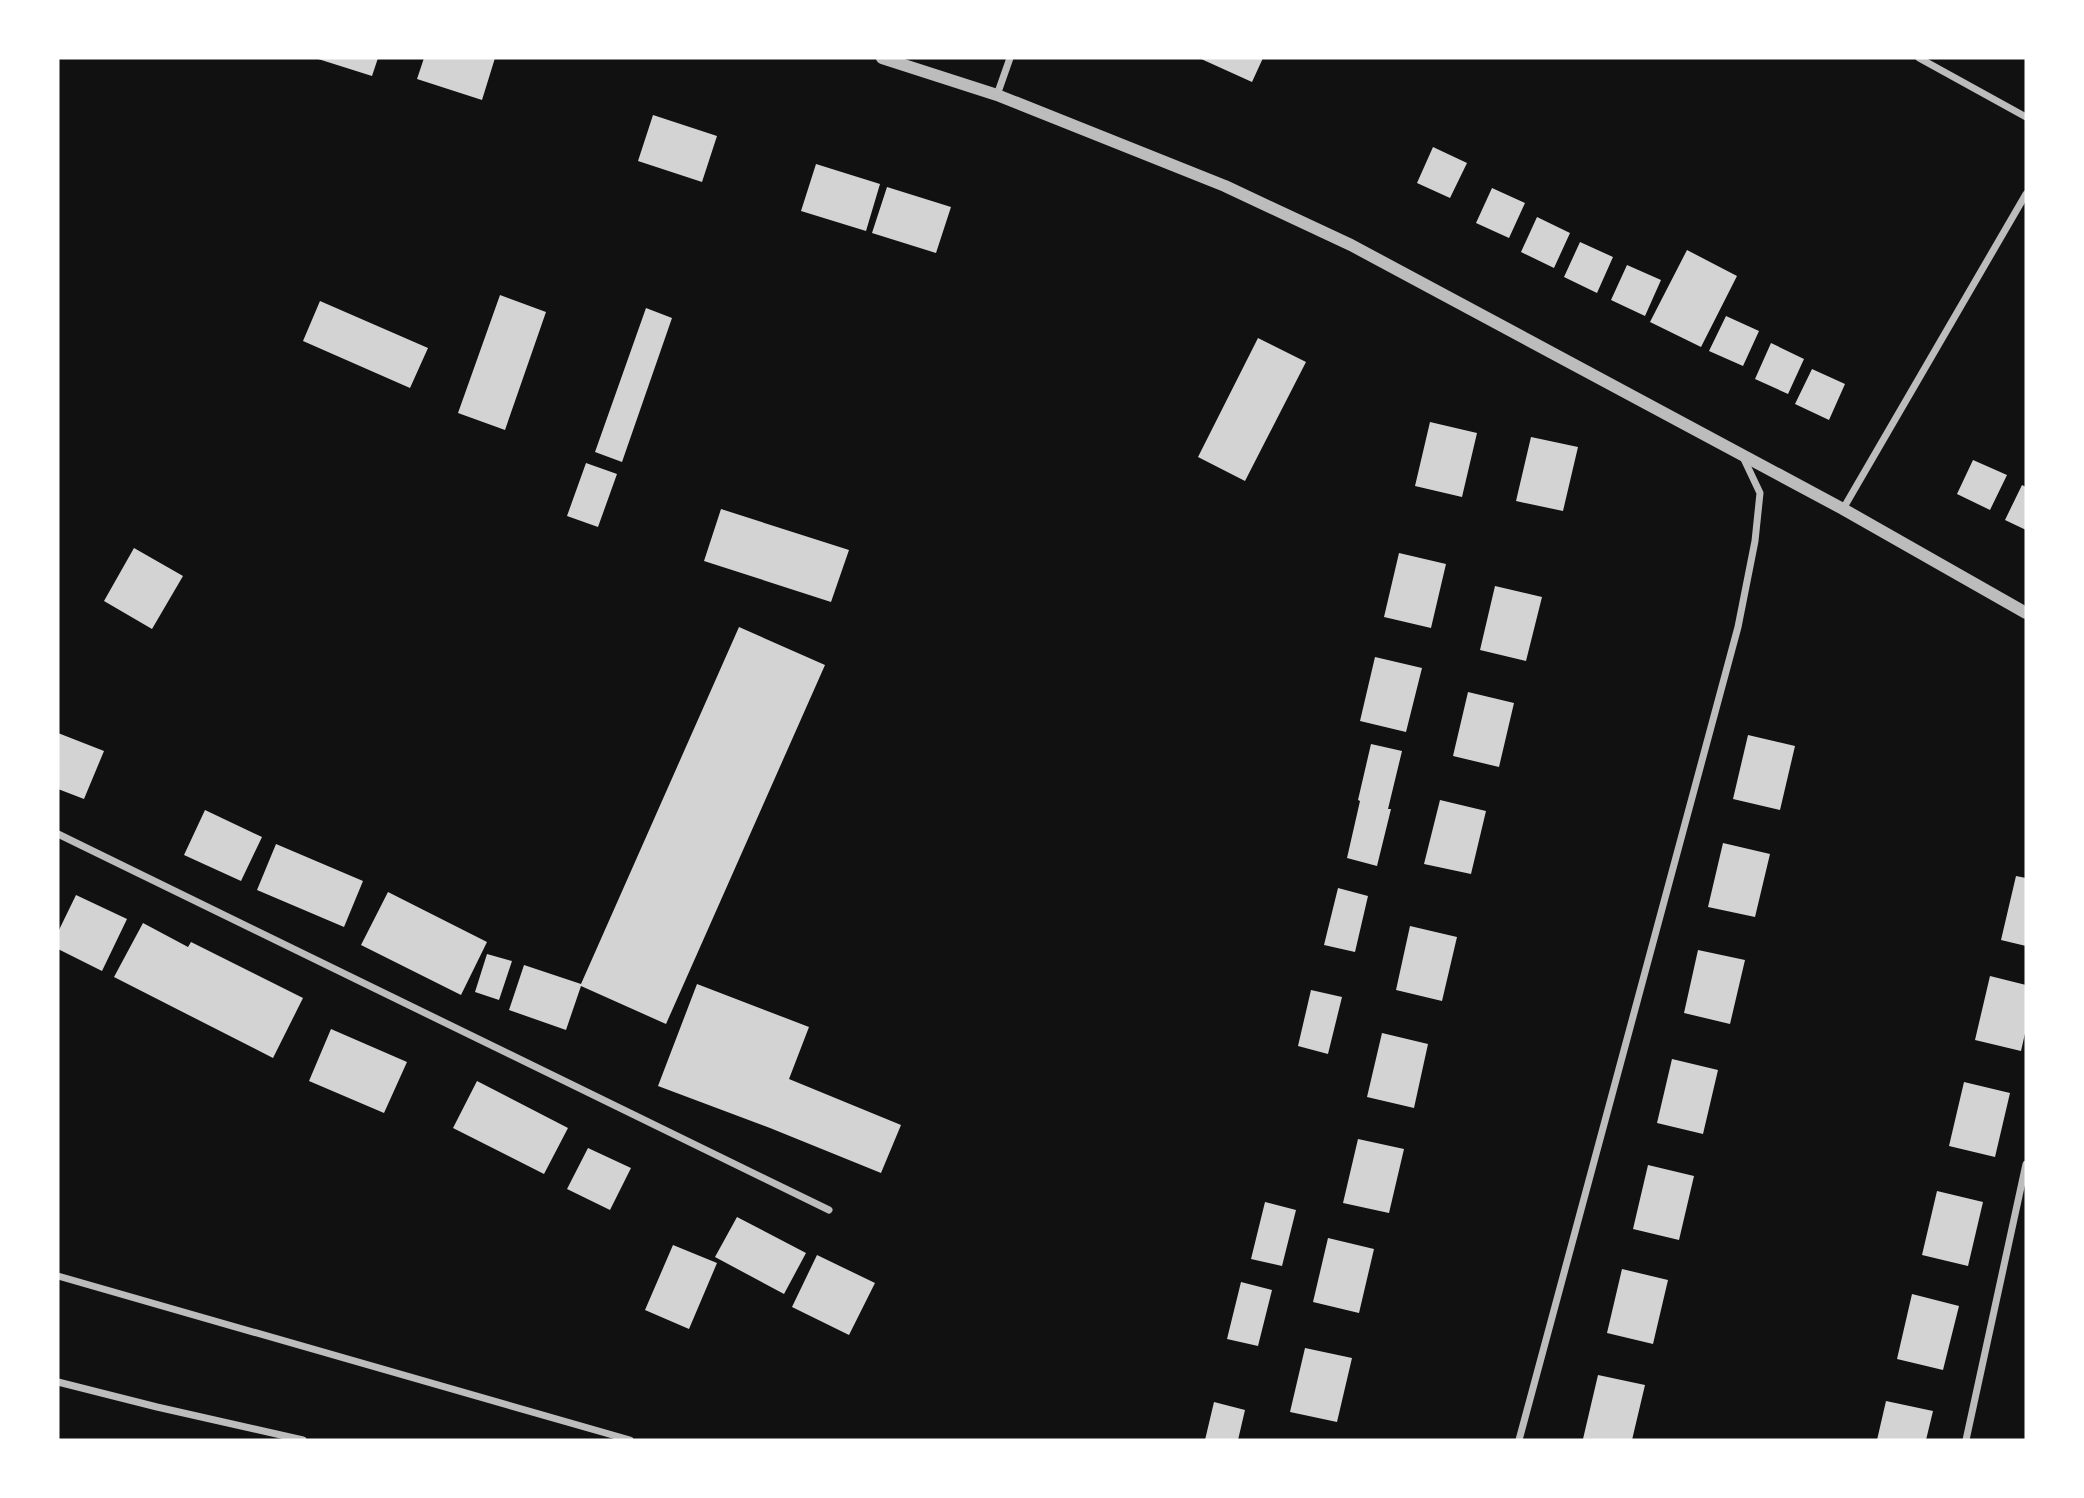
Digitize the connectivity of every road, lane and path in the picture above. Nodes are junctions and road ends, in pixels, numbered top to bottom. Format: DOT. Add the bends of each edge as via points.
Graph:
graph roads {
  1 [pos="881,58"];
  2 [pos="1010,58"];
  3 [pos="1919,58"];
  4 [pos="997,95"];
  5 [pos="2026,117"];
  6 [pos="2026,194"];
  7 [pos="1743,456"];
  8 [pos="1843,509"];
  9 [pos="2026,613"];
  10 [pos="58,834"];
  11 [pos="2026,1164"];
  12 [pos="829,1210"];
  13 [pos="58,1276"];
  14 [pos="58,1382"];
  15 [pos="303,1440"];
  16 [pos="630,1440"];
  17 [pos="1519,1440"];
  18 [pos="1965,1440"];
  1 -- 4 [label="street"];
  2 -- 4 [label="street"];
  3 -- 5 [label="street"];
  4 -- 7 [label="street" via="1225,186 1350,244"];
  6 -- 8 [label="street"];
  7 -- 8 [label="street"];
  7 -- 17 [label="street" via="1760,493 1738,627"];
  8 -- 9 [label="street"];
  10 -- 12 [label="street"];
  11 -- 18 [label="street"];
  13 -- 16 [label="street"];
  14 -- 15 [label="street"];
}
